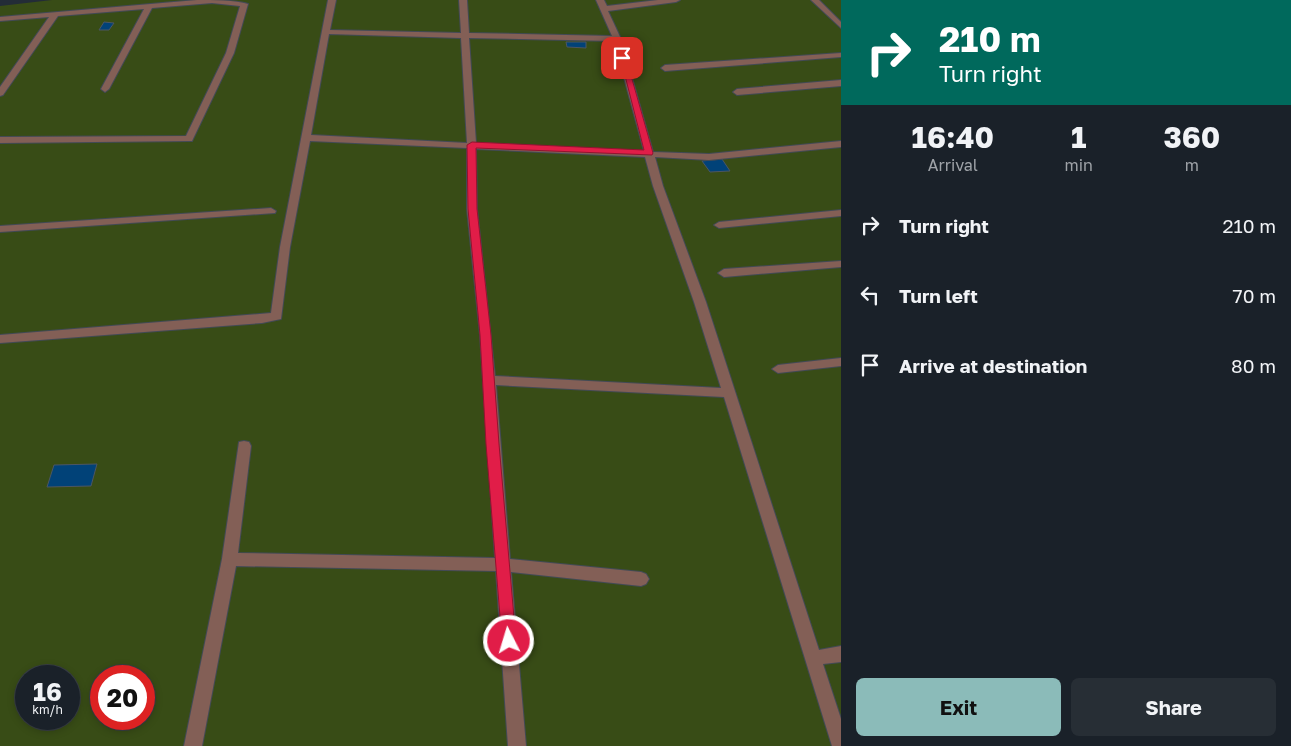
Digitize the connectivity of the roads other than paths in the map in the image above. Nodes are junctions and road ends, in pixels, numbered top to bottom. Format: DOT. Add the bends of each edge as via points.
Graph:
graph roads {
  1 [pos="332,0"];
  2 [pos="462,0"];
  3 [pos="676,0"];
  4 [pos="815,0"];
  5 [pos="602,4"];
  6 [pos="148,6"];
  7 [pos="54,16"];
  8 [pos="0,19"];
  9 [pos="841,26"];
  10 [pos="326,32"];
  11 [pos="464,36"];
  12 [pos="617,39"];
  13 [pos="841,55"];
  14 [pos="665,68"];
  15 [pos="841,83"];
  16 [pos="105,89"];
  17 [pos="737,92"];
  18 [pos="0,93"];
  19 [pos="306,138"];
  20 [pos="0,140"];
  21 [pos="841,144"];
  22 [pos="472,145"];
  23 [pos="649,153"];
  24 [pos="271,211"];
  25 [pos="841,213"];
  26 [pos="719,225"];
  27 [pos="0,229"];
  28 [pos="841,264"];
  29 [pos="724,273"];
  30 [pos="0,339"];
  31 [pos="841,362"];
  32 [pos="778,369"];
  33 [pos="489,380"];
  34 [pos="728,393"];
  35 [pos="244,446"];
  36 [pos="230,559"];
  37 [pos="502,565"];
  38 [pos="641,579"];
  39 [pos="841,654"];
  40 [pos="812,658"];
  41 [pos="193,746"];
  42 [pos="517,746"];
  43 [pos="841,746"];
  1 -- 10 [label="street"];
  2 -- 11 [label="street"];
  3 -- 5 [label="street"];
  4 -- 9 [label="street"];
  5 -- 12 [label="street"];
  6 -- 7 [label="street"];
  6 -- 16 [label="street"];
  6 -- 20 [label="street" via="212,2 244,4 230,53 189,138"];
  7 -- 8 [label="street"];
  7 -- 18 [label="street"];
  10 -- 11 [label="street"];
  10 -- 19 [label="street"];
  11 -- 12 [label="street"];
  11 -- 22 [label="street"];
  12 -- 23 [label="street"];
  13 -- 14 [label="street"];
  15 -- 17 [label="street"];
  19 -- 22 [label="street"];
  19 -- 30 [label="street" via="285,247 276,316"];
  21 -- 23 [label="street" via="709,157"];
  22 -- 23 [label="street"];
  22 -- 33 [label="street" via="472,209"];
  23 -- 34 [label="street"];
  24 -- 27 [label="street"];
  25 -- 26 [label="street"];
  28 -- 29 [label="street"];
  31 -- 32 [label="street"];
  33 -- 34 [label="street"];
  33 -- 37 [label="street"];
  34 -- 40 [label="street"];
  35 -- 36 [label="street"];
  36 -- 37 [label="street"];
  36 -- 41 [label="street"];
  37 -- 38 [label="street"];
  37 -- 42 [label="street"];
  39 -- 40 [label="street"];
  40 -- 43 [label="street"];
}
